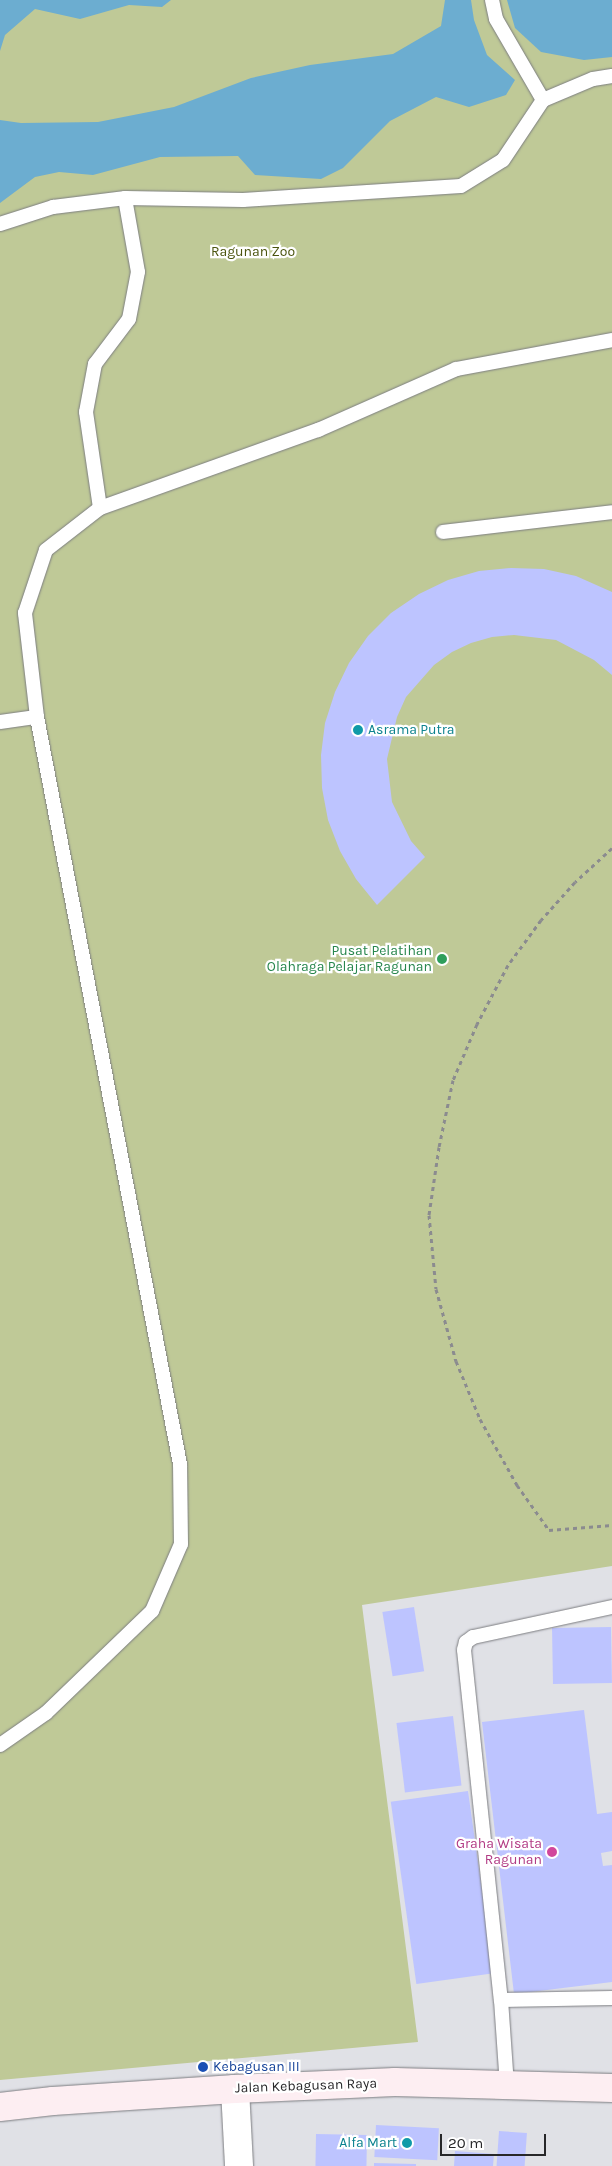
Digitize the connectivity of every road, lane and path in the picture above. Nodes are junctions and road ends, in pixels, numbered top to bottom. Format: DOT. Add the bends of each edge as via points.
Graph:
graph roads {
  1 [pos="492,0"];
  2 [pos="612,76"];
  3 [pos="543,100"];
  4 [pos="126,198"];
  5 [pos="0,224"];
  6 [pos="612,340"];
  7 [pos="100,508"];
  8 [pos="612,512"];
  9 [pos="443,532"];
  10 [pos="38,717"];
  11 [pos="0,722"];
  12 [pos="612,848"];
  13 [pos="612,1525"];
  14 [pos="612,1607"];
  15 [pos="0,1745"];
  16 [pos="612,1998"];
  17 [pos="500,2000"];
  18 [pos="507,2085"];
  19 [pos="612,2088"];
  20 [pos="235,2089"];
  21 [pos="0,2107"];
  22 [pos="239,2166"];
  1 -- 3 [label="lane" via="496,19"];
  2 -- 3 [label="lane" via="593,79"];
  3 -- 4 [label="lane" via="503,160 461,186 243,200"];
  4 -- 5 [label="lane" via="53,207"];
  4 -- 7 [label="lane" via="138,272 128,319 95,364 86,412"];
  6 -- 7 [label="lane" via="456,369 318,430"];
  7 -- 10 [label="lane" via="46,550 25,613"];
  8 -- 9 [label="lane"];
  10 -- 11 [label="lane"];
  10 -- 15 [label="lane" via="180,1464 181,1544 152,1611 46,1713"];
  12 -- 13 [label="path" via="542,920 508,965 477,1024 453,1080 429,1215 436,1289 456,1361 480,1419 517,1486 549,1530"];
  14 -- 17 [label="lane" via="473,1637 466,1642 464,1650"];
  16 -- 17 [label="lane"];
  17 -- 18 [label="lane"];
  18 -- 19 [label="main road, Jalan Kebagusan Raya"];
  18 -- 20 [label="main road, Jalan Kebagusan Raya" via="396,2082"];
  20 -- 21 [label="main road, Jalan Kebagusan Raya"];
  20 -- 22 [label="street"];
}
